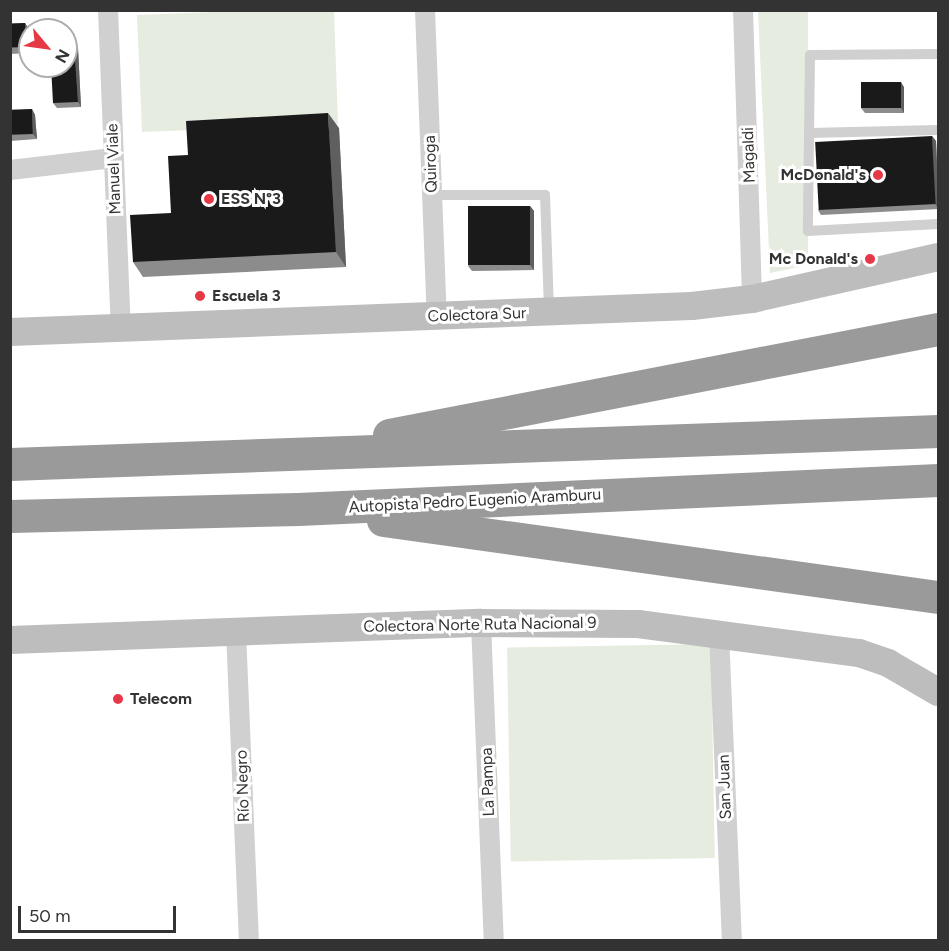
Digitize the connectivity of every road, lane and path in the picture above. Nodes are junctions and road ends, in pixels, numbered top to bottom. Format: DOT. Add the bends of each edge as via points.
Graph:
graph roads {
  1 [pos="108,10"];
  2 [pos="425,10"];
  3 [pos="743,10"];
  4 [pos="939,54"];
  5 [pos="939,130"];
  6 [pos="809,133"];
  7 [pos="113,158"];
  8 [pos="10,170"];
  9 [pos="432,195"];
  10 [pos="939,224"];
  11 [pos="939,257"];
  12 [pos="752,299"];
  13 [pos="549,312"];
  14 [pos="437,317"];
  15 [pos="121,328"];
  16 [pos="939,329"];
  17 [pos="10,332"];
  18 [pos="939,431"];
  19 [pos="291,454"];
  20 [pos="10,464"];
  21 [pos="939,480"];
  22 [pos="298,509"];
  23 [pos="10,516"];
  24 [pos="939,597"];
  25 [pos="482,622"];
  26 [pos="236,632"];
  27 [pos="719,633"];
  28 [pos="10,640"];
  29 [pos="939,692"];
  30 [pos="249,940"];
  31 [pos="494,940"];
  32 [pos="732,940"];
  1 -- 7 [label="street, Manuel Viale"];
  2 -- 9 [label="street, Quiroga"];
  3 -- 12 [label="street, Magaldi"];
  4 -- 6 [label="lane" via="810,55"];
  5 -- 6 [label="lane"];
  6 -- 10 [label="lane" via="808,231"];
  7 -- 8 [label="street"];
  7 -- 15 [label="street, Manuel Viale"];
  9 -- 13 [label="lane" via="545,195"];
  9 -- 14 [label="street, Quiroga"];
  11 -- 12 [label="street, Colectora Sur"];
  12 -- 13 [label="street, Colectora Sur" via="692,306"];
  13 -- 14 [label="street, Colectora Sur"];
  14 -- 15 [label="street, Colectora Sur"];
  15 -- 17 [label="street, Colectora Sur"];
  16 -- 19 [label="highway"];
  18 -- 19 [label="highway"];
  19 -- 20 [label="highway"];
  21 -- 22 [label="highway, Autopista Pedro Eugenio Aramburu"];
  22 -- 23 [label="highway, Autopista Pedro Eugenio Aramburu"];
  22 -- 24 [label="highway"];
  25 -- 26 [label="street, Colectora Norte Ruta Nacional 9"];
  25 -- 27 [label="street, Colectora Norte Ruta Nacional 9" via="638,624"];
  25 -- 31 [label="street, La Pampa"];
  26 -- 28 [label="street, Colectora Norte Ruta Nacional 9"];
  26 -- 30 [label="street, Río Negro"];
  27 -- 29 [label="street, Colectora Norte Ruta Nacional 9" via="859,653 919,678"];
  27 -- 32 [label="street, San Juan"];
}
